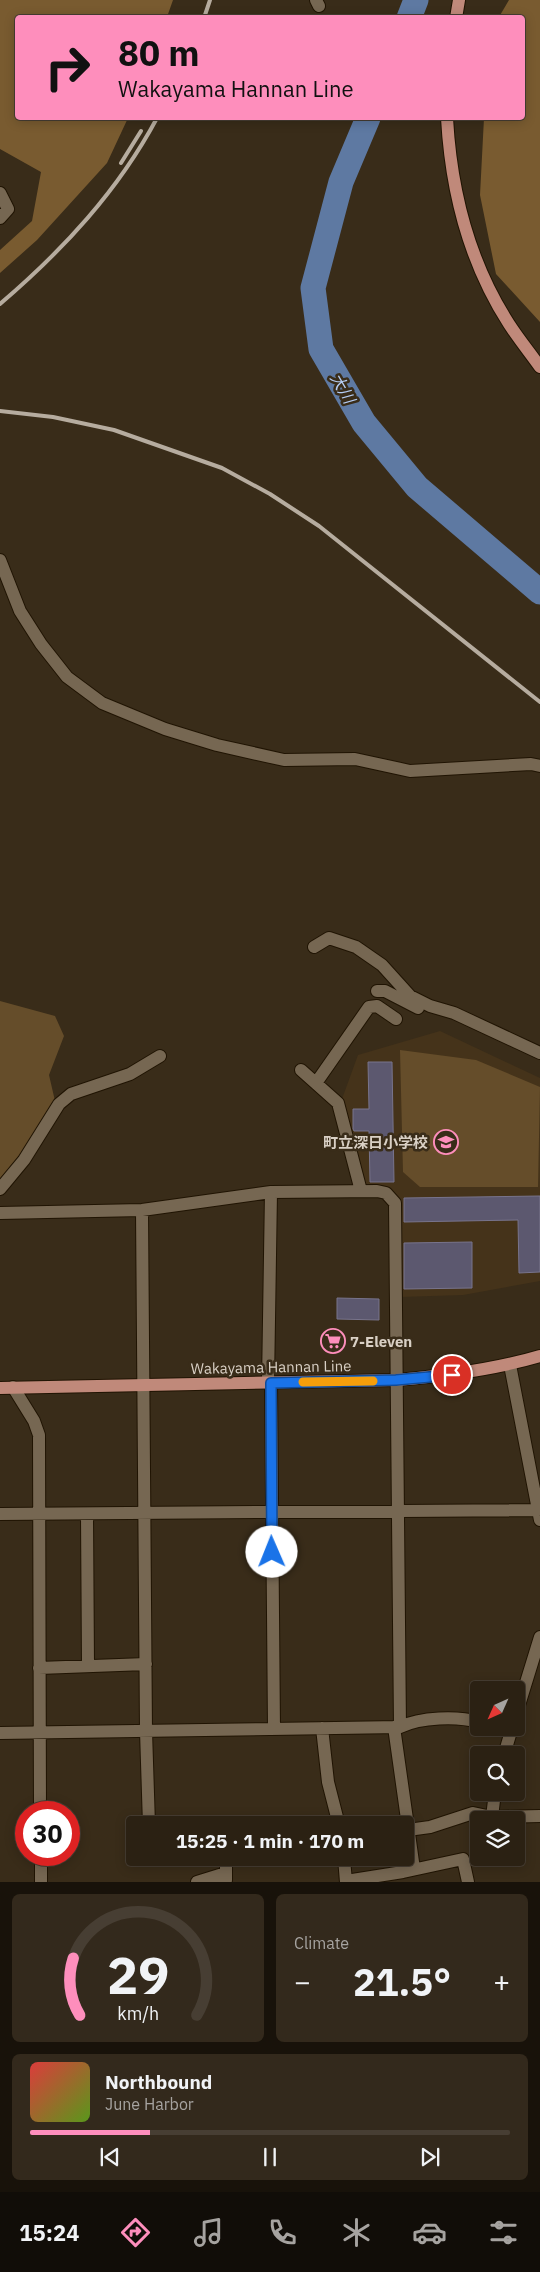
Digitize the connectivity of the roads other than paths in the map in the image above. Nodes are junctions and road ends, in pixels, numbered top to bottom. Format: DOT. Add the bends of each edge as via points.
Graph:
graph roads {
  1 [pos="459,0"];
  2 [pos="456,15"];
  3 [pos="447,120"];
  4 [pos="0,193"];
  5 [pos="0,218"];
  6 [pos="540,367"];
  7 [pos="0,560"];
  8 [pos="540,766"];
  9 [pos="314,947"];
  10 [pos="377,991"];
  11 [pos="448,1011"];
  12 [pos="396,1019"];
  13 [pos="540,1053"];
  14 [pos="160,1056"];
  15 [pos="301,1070"];
  16 [pos="316,1083"];
  17 [pos="0,1189"];
  18 [pos="360,1191"];
  19 [pos="271,1192"];
  20 [pos="142,1210"];
  21 [pos="0,1213"];
  22 [pos="540,1356"];
  23 [pos="510,1365"];
  24 [pos="396,1380"];
  25 [pos="269,1383"];
  26 [pos="144,1386"];
  27 [pos="0,1388"];
  28 [pos="13,1388"];
  29 [pos="399,1512"];
  30 [pos="272,1513"];
  31 [pos="0,1514"];
  32 [pos="38,1514"];
  33 [pos="88,1514"];
  34 [pos="145,1515"];
  35 [pos="539,1515"];
  36 [pos="540,1637"];
  37 [pos="146,1664"];
  38 [pos="88,1666"];
  39 [pos="38,1668"];
  40 [pos="525,1686"];
  41 [pos="470,1721"];
  42 [pos="397,1727"];
  43 [pos="322,1728"];
  44 [pos="274,1729"];
  45 [pos="146,1731"];
  46 [pos="38,1732"];
  47 [pos="0,1733"];
  48 [pos="40,1801"];
  49 [pos="470,1814"];
  50 [pos="149,1816"];
  51 [pos="337,1816"];
  52 [pos="407,1816"];
  53 [pos="525,1816"];
  54 [pos="540,1816"];
  55 [pos="414,1829"];
  56 [pos="40,1866"];
  57 [pos="345,1866"];
  58 [pos="413,1866"];
  59 [pos="414,1870"];
  60 [pos="226,1878"];
  61 [pos="346,1881"];
  62 [pos="41,1882"];
  63 [pos="197,1882"];
  64 [pos="468,1882"];
  1 -- 2 [label="main road"];
  3 -- 6 [label="main road" via="454,179 465,229 508,323"];
  4 -- 5 [label="street" via="8,209"];
  7 -- 8 [label="street" via="20,611 67,677 102,703 166,729 284,760 355,758 410,771"];
  9 -- 11 [label="street" via="329,938 356,947 382,965 410,996"];
  10 -- 11 [label="street" via="422,1009"];
  11 -- 13 [label="street"];
  12 -- 16 [label="street" via="377,1006 369,1007"];
  14 -- 17 [label="street" via="130,1074 71,1094 60,1104 24,1160"];
  15 -- 16 [label="street"];
  16 -- 18 [label="street" via="338,1103"];
  18 -- 19 [label="street"];
  18 -- 24 [label="street" via="386,1193 395,1203"];
  19 -- 20 [label="street"];
  19 -- 25 [label="street"];
  20 -- 21 [label="street"];
  20 -- 26 [label="street"];
  22 -- 23 [label="main road, Wakayama Hannan Line"];
  23 -- 24 [label="main road, Wakayama Hannan Line"];
  23 -- 35 [label="street"];
  24 -- 25 [label="main road, Wakayama Hannan Line"];
  24 -- 29 [label="street"];
  25 -- 26 [label="main road, Wakayama Hannan Line"];
  25 -- 30 [label="street"];
  26 -- 28 [label="main road, Wakayama Hannan Line"];
  26 -- 34 [label="street"];
  27 -- 28 [label="main road, Wakayama Hannan Line"];
  28 -- 32 [label="street" via="34,1421 39,1436"];
  29 -- 30 [label="street"];
  29 -- 35 [label="street"];
  29 -- 42 [label="street"];
  30 -- 34 [label="street"];
  30 -- 44 [label="street"];
  31 -- 32 [label="street"];
  32 -- 33 [label="street"];
  32 -- 39 [label="street"];
  33 -- 34 [label="street"];
  33 -- 38 [label="street"];
  34 -- 37 [label="street"];
  36 -- 40 [label="street"];
  37 -- 38 [label="street"];
  37 -- 45 [label="street"];
  38 -- 39 [label="street"];
  39 -- 46 [label="street"];
  41 -- 42 [label="street" via="424,1719"];
  42 -- 43 [label="street"];
  42 -- 52 [label="street"];
  43 -- 44 [label="street"];
  43 -- 51 [label="street" via="328,1782"];
  44 -- 45 [label="street"];
  45 -- 46 [label="street"];
  45 -- 50 [label="street"];
  46 -- 47 [label="street"];
  46 -- 48 [label="street"];
  49 -- 55 [label="street"];
  53 -- 54 [label="street"];
  56 -- 62 [label="street"];
  57 -- 61 [label="street"];
  58 -- 59 [label="street"];
  59 -- 61 [label="street"];
  59 -- 64 [label="street" via="463,1859"];
  60 -- 63 [label="street"];
}
